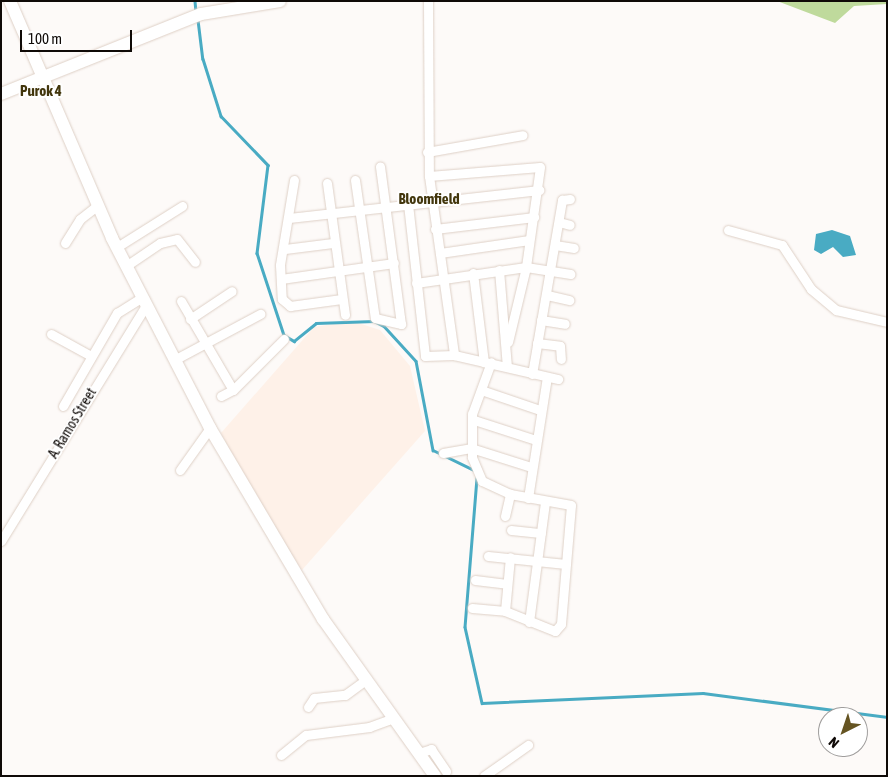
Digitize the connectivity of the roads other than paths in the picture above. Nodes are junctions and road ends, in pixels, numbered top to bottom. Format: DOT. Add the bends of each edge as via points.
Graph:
graph roads {
  1 [pos="10,1"];
  2 [pos="280,1"];
  3 [pos="428,1"];
  4 [pos="216,5"];
  5 [pos="40,78"];
  6 [pos="1,94"];
  7 [pos="522,135"];
  8 [pos="427,152"];
  9 [pos="380,166"];
  10 [pos="428,176"];
  11 [pos="294,180"];
  12 [pos="354,180"];
  13 [pos="327,183"];
  14 [pos="539,190"];
  15 [pos="570,199"];
  16 [pos="433,202"];
  17 [pos="408,204"];
  18 [pos="98,205"];
  19 [pos="182,206"];
  20 [pos="387,206"];
  21 [pos="358,210"];
  22 [pos="329,214"];
  23 [pos="534,217"];
  24 [pos="289,218"];
  25 [pos="559,222"];
  26 [pos="570,224"];
  27 [pos="435,229"];
  28 [pos="728,230"];
  29 [pos="529,240"];
  30 [pos="65,243"];
  31 [pos="333,243"];
  32 [pos="554,245"];
  33 [pos="117,247"];
  34 [pos="574,248"];
  35 [pos="284,249"];
  36 [pos="440,253"];
  37 [pos="195,262"];
  38 [pos="394,263"];
  39 [pos="126,266"];
  40 [pos="366,267"];
  41 [pos="526,267"];
  42 [pos="338,270"];
  43 [pos="499,270"];
  44 [pos="551,270"];
  45 [pos="473,273"];
  46 [pos="570,274"];
  47 [pos="443,278"];
  48 [pos="281,279"];
  49 [pos="416,283"];
  50 [pos="232,291"];
  51 [pos="547,294"];
  52 [pos="342,299"];
  53 [pos="569,300"];
  54 [pos="181,301"];
  55 [pos="143,302"];
  56 [pos="260,314"];
  57 [pos="345,315"];
  58 [pos="190,319"];
  59 [pos="541,320"];
  60 [pos="887,322"];
  61 [pos="565,324"];
  62 [pos="51,334"];
  63 [pos="284,339"];
  64 [pos="508,342"];
  65 [pos="206,343"];
  66 [pos="536,343"];
  67 [pos="454,355"];
  68 [pos="91,356"];
  69 [pos="561,359"];
  70 [pos="174,360"];
  71 [pos="488,362"];
  72 [pos="507,367"];
  73 [pos="532,374"];
  74 [pos="547,377"];
  75 [pos="558,379"];
  76 [pos="233,390"];
  77 [pos="484,390"];
  78 [pos="221,396"];
  79 [pos="63,406"];
  80 [pos="540,410"];
  81 [pos="474,420"];
  82 [pos="210,428"];
  83 [pos="536,440"];
  84 [pos="471,448"];
  85 [pos="443,453"];
  86 [pos="531,467"];
  87 [pos="180,470"];
  88 [pos="510,494"];
  89 [pos="528,498"];
  90 [pos="545,502"];
  91 [pos="505,516"];
  92 [pos="511,530"];
  93 [pos="541,533"];
  94 [pos="1,541"];
  95 [pos="488,556"];
  96 [pos="510,558"];
  97 [pos="536,561"];
  98 [pos="566,564"];
  99 [pos="475,580"];
  100 [pos="507,584"];
  101 [pos="472,608"];
  102 [pos="505,611"];
  103 [pos="529,622"];
  104 [pos="366,680"];
  105 [pos="308,707"];
  106 [pos="394,718"];
  107 [pos="528,744"];
  108 [pos="281,755"];
  109 [pos="441,773"];
  110 [pos="484,776"];
  1 -- 5 [label="street"];
  2 -- 4 [label="street"];
  3 -- 8 [label="street"];
  4 -- 5 [label="street"];
  5 -- 6 [label="street"];
  5 -- 18 [label="street"];
  7 -- 8 [label="street"];
  8 -- 10 [label="street"];
  9 -- 20 [label="street"];
  10 -- 14 [label="street" via="538,165 541,170"];
  10 -- 16 [label="street"];
  11 -- 24 [label="street"];
  12 -- 21 [label="street"];
  13 -- 22 [label="street"];
  14 -- 16 [label="street"];
  14 -- 23 [label="street"];
  15 -- 25 [label="street" via="562,200"];
  16 -- 17 [label="street"];
  16 -- 27 [label="street"];
  17 -- 20 [label="street"];
  17 -- 49 [label="street"];
  18 -- 30 [label="street" via="80,219"];
  18 -- 33 [label="street"];
  19 -- 33 [label="street"];
  20 -- 21 [label="street"];
  20 -- 38 [label="street"];
  21 -- 22 [label="street"];
  21 -- 40 [label="street"];
  22 -- 24 [label="street"];
  22 -- 31 [label="street"];
  23 -- 27 [label="street"];
  23 -- 29 [label="street"];
  24 -- 35 [label="street"];
  25 -- 26 [label="street"];
  25 -- 32 [label="street"];
  27 -- 36 [label="street"];
  28 -- 60 [label="street" via="782,245 811,289 836,310"];
  29 -- 36 [label="street"];
  29 -- 41 [label="street"];
  31 -- 35 [label="street"];
  31 -- 42 [label="street"];
  32 -- 34 [label="street"];
  32 -- 44 [label="street"];
  33 -- 39 [label="street"];
  35 -- 48 [label="street"];
  36 -- 47 [label="street"];
  37 -- 39 [label="street" via="177,238 160,243"];
  38 -- 40 [label="street"];
  38 -- 40 [label="street" via="401,324 375,318"];
  39 -- 55 [label="street"];
  40 -- 42 [label="street"];
  41 -- 43 [label="street"];
  41 -- 44 [label="street"];
  41 -- 64 [label="street"];
  42 -- 48 [label="street"];
  42 -- 52 [label="street"];
  43 -- 45 [label="street"];
  43 -- 64 [label="street"];
  44 -- 46 [label="street"];
  44 -- 51 [label="street"];
  45 -- 47 [label="street"];
  45 -- 71 [label="street"];
  47 -- 49 [label="street"];
  47 -- 67 [label="street"];
  48 -- 52 [label="street" via="282,299 290,306"];
  49 -- 67 [label="street" via="425,356"];
  50 -- 58 [label="street"];
  51 -- 53 [label="street"];
  51 -- 59 [label="street"];
  52 -- 57 [label="street"];
  54 -- 58 [label="street"];
  55 -- 68 [label="street" via="117,313"];
  55 -- 70 [label="street"];
  55 -- 94 [label="street, A. Ramos Street"];
  56 -- 65 [label="street"];
  58 -- 65 [label="street"];
  59 -- 61 [label="street"];
  59 -- 66 [label="street"];
  62 -- 68 [label="street"];
  63 -- 76 [label="street"];
  64 -- 72 [label="street"];
  65 -- 70 [label="street"];
  65 -- 76 [label="street"];
  66 -- 69 [label="street" via="560,346"];
  66 -- 73 [label="street"];
  67 -- 71 [label="street"];
  68 -- 79 [label="street"];
  70 -- 82 [label="street"];
  71 -- 72 [label="street"];
  71 -- 77 [label="street"];
  72 -- 73 [label="street"];
  73 -- 74 [label="street"];
  74 -- 75 [label="street"];
  74 -- 80 [label="street"];
  76 -- 78 [label="street"];
  77 -- 80 [label="street"];
  77 -- 81 [label="street" via="473,410"];
  80 -- 83 [label="street"];
  81 -- 83 [label="street"];
  81 -- 84 [label="street"];
  82 -- 87 [label="street"];
  82 -- 104 [label="street" via="285,560"];
  83 -- 86 [label="street"];
  84 -- 85 [label="street"];
  84 -- 86 [label="street"];
  84 -- 88 [label="street" via="482,481"];
  86 -- 89 [label="street"];
  88 -- 89 [label="street"];
  88 -- 91 [label="street"];
  89 -- 90 [label="street"];
  90 -- 93 [label="street"];
  90 -- 98 [label="street" via="571,505"];
  92 -- 93 [label="street"];
  93 -- 97 [label="street"];
  95 -- 96 [label="street"];
  96 -- 97 [label="street"];
  96 -- 100 [label="street"];
  97 -- 98 [label="street"];
  97 -- 103 [label="street"];
  98 -- 103 [label="street" via="560,629"];
  99 -- 100 [label="street"];
  100 -- 102 [label="street"];
  101 -- 102 [label="street"];
  102 -- 103 [label="street"];
  104 -- 105 [label="street" via="346,695 314,698"];
  104 -- 106 [label="street"];
  106 -- 108 [label="street" via="368,727 306,735"];
  106 -- 109 [label="street" via="419,753"];
  107 -- 110 [label="street"];
}
